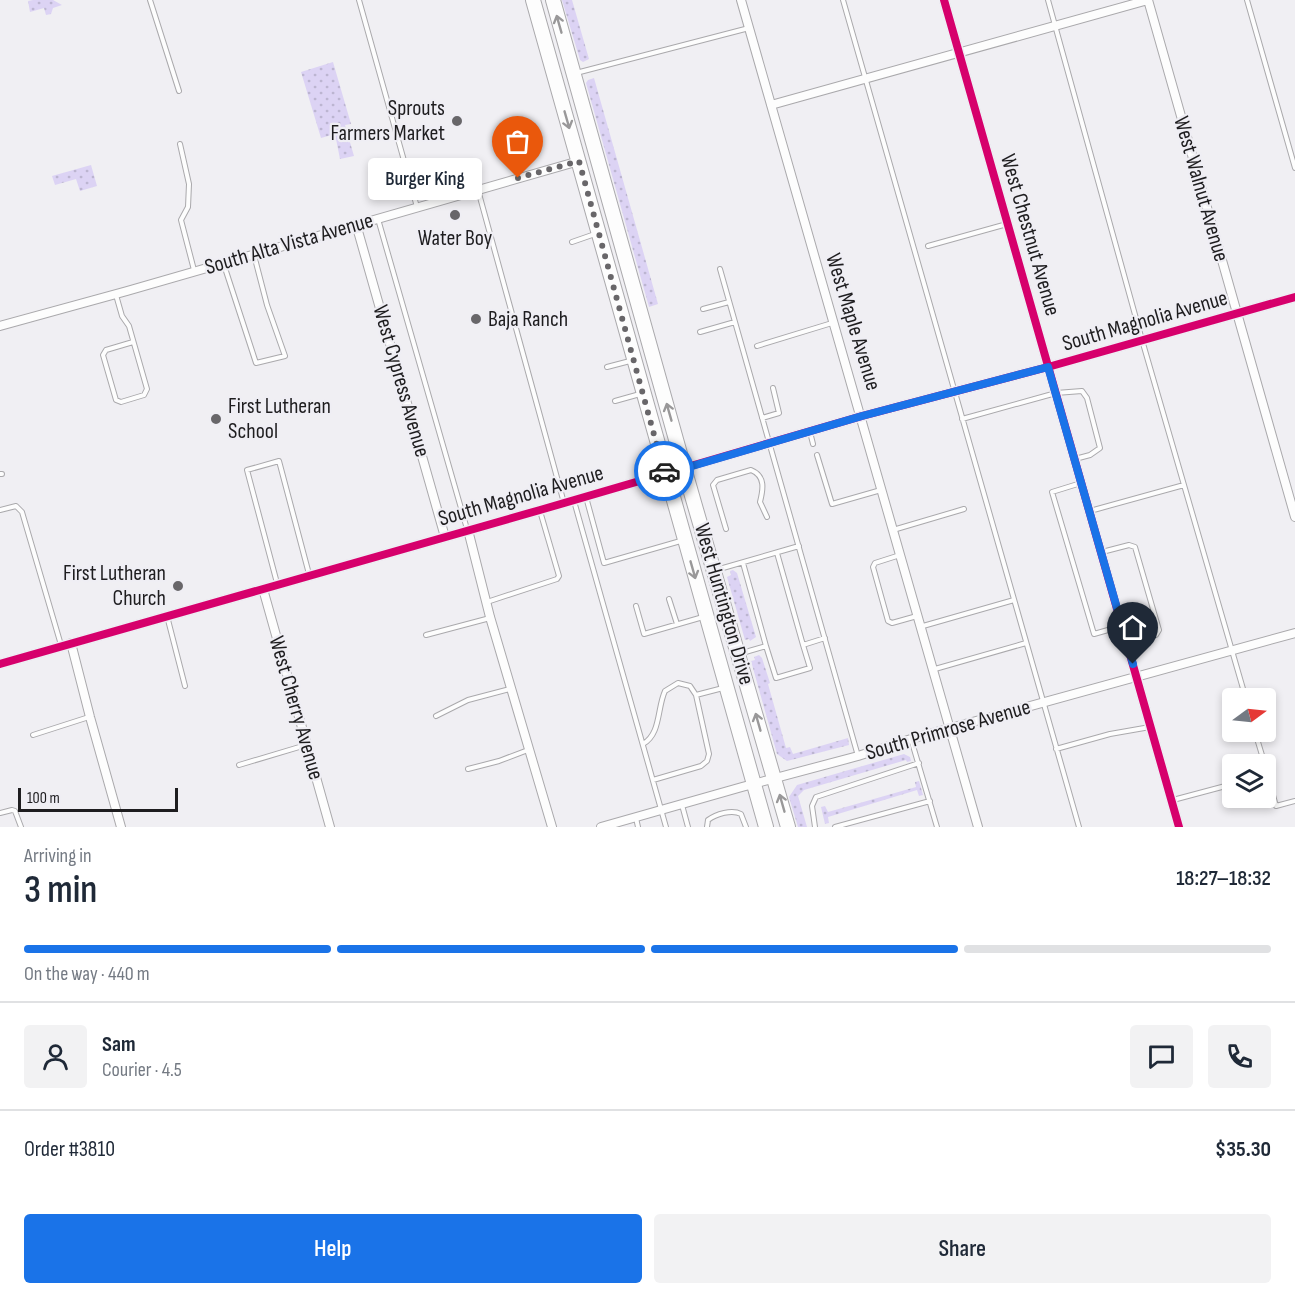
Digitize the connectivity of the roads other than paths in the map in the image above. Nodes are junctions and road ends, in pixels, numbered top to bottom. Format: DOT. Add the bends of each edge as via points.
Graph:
graph roads {
  1 [pos="150,0"];
  2 [pos="359,0"];
  3 [pos="532,0"];
  4 [pos="553,0"];
  5 [pos="741,0"];
  6 [pos="843,0"];
  7 [pos="944,0"];
  8 [pos="1048,0"];
  9 [pos="1148,0"];
  10 [pos="1247,0"];
  11 [pos="1055,26"];
  12 [pos="749,28"];
  13 [pos="545,44"];
  14 [pos="959,54"];
  15 [pos="573,74"];
  16 [pos="866,79"];
  17 [pos="179,91"];
  18 [pos="771,105"];
  19 [pos="582,106"];
  20 [pos="180,144"];
  21 [pos="579,161"];
  22 [pos="1295,168"];
  23 [pos="478,189"];
  24 [pos="417,207"];
  25 [pos="378,218"];
  26 [pos="615,221"];
  27 [pos="356,224"];
  28 [pos="1008,224"];
  29 [pos="598,233"];
  30 [pos="572,242"];
  31 [pos="928,246"];
  32 [pos="254,255"];
  33 [pos="223,262"];
  34 [pos="720,269"];
  35 [pos="195,271"];
  36 [pos="116,294"];
  37 [pos="1295,297"];
  38 [pos="729,302"];
  39 [pos="703,309"];
  40 [pos="1236,313"];
  41 [pos="735,322"];
  42 [pos="833,322"];
  43 [pos="0,326"];
  44 [pos="700,332"];
  45 [pos="1142,340"];
  46 [pos="133,342"];
  47 [pos="757,346"];
  48 [pos="634,360"];
  49 [pos="1048,367"];
  50 [pos="607,368"];
  51 [pos="773,388"];
  52 [pos="955,391"];
  53 [pos="643,393"];
  54 [pos="1056,393"];
  55 [pos="615,400"];
  56 [pos="862,416"];
  57 [pos="762,418"];
  58 [pos="962,419"];
  59 [pos="810,432"];
  60 [pos="769,442"];
  61 [pos="813,444"];
  62 [pos="816,455"];
  63 [pos="1075,459"];
  64 [pos="684,468"];
  65 [pos="665,474"];
  66 [pos="1082,482"];
  67 [pos="1185,485"];
  68 [pos="881,490"];
  69 [pos="586,497"];
  70 [pos="574,500"];
  71 [pos="564,503"];
  72 [pos="964,509"];
  73 [pos="0,510"];
  74 [pos="540,510"];
  75 [pos="1089,511"];
  76 [pos="766,517"];
  77 [pos="1295,517"];
  78 [pos="726,529"];
  79 [pos="468,530"];
  80 [pos="893,530"];
  81 [pos="445,537"];
  82 [pos="684,540"];
  83 [pos="799,546"];
  84 [pos="777,552"];
  85 [pos="1101,552"];
  86 [pos="900,555"];
  87 [pos="743,562"];
  88 [pos="714,571"];
  89 [pos="309,575"];
  90 [pos="278,585"];
  91 [pos="263,589"];
  92 [pos="669,599"];
  93 [pos="1014,600"];
  94 [pos="486,602"];
  95 [pos="636,606"];
  96 [pos="167,615"];
  97 [pos="706,616"];
  98 [pos="917,616"];
  99 [pos="490,617"];
  100 [pos="677,624"];
  101 [pos="1122,626"];
  102 [pos="920,627"];
  103 [pos="1295,633"];
  104 [pos="426,635"];
  105 [pos="825,638"];
  106 [pos="71,643"];
  107 [pos="1026,643"];
  108 [pos="1127,644"];
  109 [pos="803,645"];
  110 [pos="61,646"];
  111 [pos="766,646"];
  112 [pos="1233,650"];
  113 [pos="738,654"];
  114 [pos="0,664"];
  115 [pos="934,669"];
  116 [pos="1137,675"];
  117 [pos="185,686"];
  118 [pos="727,687"];
  119 [pos="511,688"];
  120 [pos="1243,688"];
  121 [pos="696,695"];
  122 [pos="1043,702"];
  123 [pos="436,716"];
  124 [pos="90,717"];
  125 [pos="1151,726"];
  126 [pos="951,729"];
  127 [pos="33,735"];
  128 [pos="911,739"];
  129 [pos="643,744"];
  130 [pos="307,745"];
  131 [pos="529,749"];
  132 [pos="1056,749"];
  133 [pos="858,756"];
  134 [pos="919,764"];
  135 [pos="239,765"];
  136 [pos="468,769"];
  137 [pos="775,779"];
  138 [pos="653,780"];
  139 [pos="754,783"];
  140 [pos="1222,787"];
  141 [pos="1172,800"];
  142 [pos="930,801"];
  143 [pos="1295,801"];
  144 [pos="682,805"];
  145 [pos="1276,806"];
  146 [pos="662,810"];
  147 [pos="0,813"];
  148 [pos="636,817"];
  149 [pos="21,827"];
  150 [pos="121,827"];
  151 [pos="330,827"];
  152 [pos="552,827"];
  153 [pos="601,827"];
  154 [pos="638,827"];
  155 [pos="666,827"];
  156 [pos="688,827"];
  157 [pos="707,827"];
  158 [pos="746,827"];
  159 [pos="766,827"];
  160 [pos="788,827"];
  161 [pos="815,827"];
  162 [pos="835,827"];
  163 [pos="937,827"];
  164 [pos="978,827"];
  165 [pos="1079,827"];
  166 [pos="1179,827"];
  1 -- 17 [label="lane"];
  2 -- 24 [label="lane"];
  3 -- 13 [label="main road, West Huntington Drive"];
  15 -- 4 [label="main road, West Huntington Drive, one-way"];
  5 -- 12 [label="street, West Maple Avenue"];
  6 -- 16 [label="lane"];
  7 -- 14 [label="street, West Chestnut Avenue"];
  8 -- 11 [label="lane"];
  9 -- 11 [label="street"];
  9 -- 40 [label="street, West Walnut Avenue"];
  10 -- 22 [label="lane"];
  11 -- 14 [label="street"];
  11 -- 45 [label="lane"];
  12 -- 15 [label="lane"];
  12 -- 18 [label="street, West Maple Avenue"];
  13 -- 19 [label="main road" via="556,48 567,87"];
  13 -- 21 [label="main road, West Huntington Drive, one-way"];
  14 -- 16 [label="street"];
  14 -- 28 [label="street, West Chestnut Avenue"];
  15 -- 19 [label="main road, West Huntington Drive"];
  16 -- 18 [label="street"];
  16 -- 52 [label="lane"];
  18 -- 42 [label="street, West Maple Avenue"];
  19 -- 26 [label="main road, West Huntington Drive"];
  20 -- 35 [label="lane" via="189,184 188,207 181,220"];
  21 -- 23 [label="street, South Alta Vista Avenue"];
  21 -- 26 [label="main road" via="592,169 603,207"];
  21 -- 29 [label="main road, West Huntington Drive"];
  23 -- 24 [label="street, South Alta Vista Avenue"];
  23 -- 71 [label="lane"];
  24 -- 25 [label="street, South Alta Vista Avenue"];
  25 -- 27 [label="street, South Alta Vista Avenue"];
  25 -- 79 [label="lane"];
  64 -- 26 [label="main road, West Huntington Drive, one-way"];
  27 -- 32 [label="street, South Alta Vista Avenue"];
  27 -- 81 [label="street, West Cypress Avenue"];
  28 -- 31 [label="lane"];
  28 -- 49 [label="street, West Chestnut Avenue"];
  29 -- 30 [label="lane"];
  29 -- 48 [label="main road, West Huntington Drive"];
  32 -- 33 [label="street, South Alta Vista Avenue"];
  32 -- 33 [label="lane" via="285,356 255,363"];
  33 -- 35 [label="street, South Alta Vista Avenue"];
  34 -- 38 [label="lane"];
  35 -- 36 [label="street, South Alta Vista Avenue"];
  36 -- 43 [label="street, South Alta Vista Avenue"];
  36 -- 46 [label="lane"];
  37 -- 40 [label="street, South Magnolia Avenue"];
  38 -- 39 [label="lane"];
  38 -- 41 [label="lane"];
  40 -- 45 [label="street, South Magnolia Avenue"];
  40 -- 77 [label="street, West Walnut Avenue"];
  41 -- 44 [label="lane"];
  41 -- 57 [label="lane"];
  42 -- 47 [label="lane"];
  42 -- 56 [label="street, West Maple Avenue"];
  45 -- 49 [label="street, South Magnolia Avenue"];
  45 -- 67 [label="lane"];
  46 -- 46 [label="lane" via="147,389 144,395 121,402 116,399 103,355 106,350"];
  48 -- 50 [label="lane"];
  48 -- 53 [label="main road, West Huntington Drive"];
  49 -- 52 [label="street, South Magnolia Avenue"];
  49 -- 54 [label="street, West Chestnut Avenue"];
  51 -- 57 [label="lane" via="779,413"];
  52 -- 56 [label="street, South Magnolia Avenue"];
  52 -- 58 [label="lane"];
  53 -- 55 [label="lane"];
  53 -- 65 [label="main road, West Huntington Drive"];
  54 -- 58 [label="lane"];
  54 -- 63 [label="street, West Chestnut Avenue"];
  54 -- 63 [label="lane" via="1078,390 1088,398 1100,448"];
  56 -- 59 [label="street, South Magnolia Avenue"];
  56 -- 68 [label="street, West Maple Avenue"];
  57 -- 60 [label="lane"];
  58 -- 93 [label="lane"];
  59 -- 60 [label="street, South Magnolia Avenue"];
  59 -- 61 [label="lane"];
  60 -- 64 [label="street, South Magnolia Avenue"];
  60 -- 83 [label="lane"];
  62 -- 68 [label="lane" via="832,504"];
  63 -- 66 [label="street, West Chestnut Avenue"];
  64 -- 65 [label="street, South Magnolia Avenue"];
  64 -- 88 [label="main road, West Huntington Drive"];
  65 -- 69 [label="street, South Magnolia Avenue"];
  65 -- 82 [label="main road, West Huntington Drive"];
  66 -- 75 [label="street, West Chestnut Avenue"];
  66 -- 101 [label="lane" via="1052,492 1094,634"];
  67 -- 75 [label="lane"];
  67 -- 112 [label="lane"];
  68 -- 80 [label="street, West Maple Avenue"];
  69 -- 70 [label="street, South Magnolia Avenue"];
  69 -- 82 [label="lane" via="604,562"];
  70 -- 71 [label="street, South Magnolia Avenue"];
  70 -- 129 [label="lane"];
  71 -- 74 [label="street, South Magnolia Avenue"];
  72 -- 80 [label="lane"];
  73 -- 110 [label="lane" via="16,506 22,512"];
  74 -- 79 [label="street, South Magnolia Avenue"];
  74 -- 94 [label="lane" via="558,579"];
  75 -- 85 [label="street, West Chestnut Avenue"];
  76 -- 78 [label="lane" via="760,502 763,484 757,473 752,470 717,480 713,485"];
  79 -- 81 [label="street, South Magnolia Avenue"];
  79 -- 94 [label="street"];
  80 -- 86 [label="street, West Maple Avenue"];
  81 -- 89 [label="street, South Magnolia Avenue"];
  82 -- 97 [label="main road, West Huntington Drive, one-way"];
  83 -- 84 [label="lane"];
  83 -- 105 [label="lane"];
  84 -- 87 [label="lane"];
  84 -- 109 [label="lane"];
  85 -- 101 [label="street, West Chestnut Avenue"];
  85 -- 108 [label="lane" via="1135,547 1159,630 1156,635"];
  86 -- 98 [label="street, West Maple Avenue"];
  86 -- 98 [label="lane" via="876,562 873,567 882,600 892,623"];
  87 -- 88 [label="lane"];
  87 -- 111 [label="lane"];
  88 -- 113 [label="main road, West Huntington Drive"];
  89 -- 90 [label="street, South Magnolia Avenue"];
  89 -- 90 [label="lane" via="279,461 247,470"];
  90 -- 91 [label="street, South Magnolia Avenue"];
  91 -- 96 [label="street, South Magnolia Avenue"];
  91 -- 130 [label="street, West Cherry Avenue"];
  92 -- 100 [label="lane"];
  93 -- 102 [label="lane"];
  93 -- 107 [label="lane"];
  94 -- 99 [label="street"];
  95 -- 100 [label="lane" via="644,634"];
  96 -- 106 [label="street, South Magnolia Avenue"];
  96 -- 117 [label="lane"];
  97 -- 100 [label="lane"];
  97 -- 118 [label="main road, West Huntington Drive"];
  98 -- 102 [label="street, West Maple Avenue"];
  99 -- 104 [label="lane"];
  99 -- 119 [label="street"];
  101 -- 108 [label="street, West Chestnut Avenue"];
  102 -- 115 [label="street, West Maple Avenue"];
  103 -- 112 [label="street, South Primrose Avenue"];
  105 -- 109 [label="lane"];
  105 -- 133 [label="lane"];
  106 -- 110 [label="street, South Magnolia Avenue"];
  106 -- 124 [label="street"];
  107 -- 115 [label="lane"];
  107 -- 122 [label="lane"];
  108 -- 116 [label="street, West Chestnut Avenue"];
  109 -- 111 [label="lane" via="810,668 776,678"];
  110 -- 114 [label="street, South Magnolia Avenue"];
  111 -- 113 [label="lane"];
  112 -- 116 [label="street, South Primrose Avenue"];
  112 -- 120 [label="lane"];
  137 -- 113 [label="main road, West Huntington Drive, one-way"];
  115 -- 126 [label="street, West Maple Avenue"];
  116 -- 122 [label="street, South Primrose Avenue"];
  116 -- 125 [label="street, West Chestnut Avenue"];
  118 -- 121 [label="lane"];
  118 -- 139 [label="main road, West Huntington Drive"];
  119 -- 123 [label="lane" via="478,696"];
  119 -- 131 [label="street"];
  121 -- 129 [label="lane" via="684,684 674,684 665,691 654,733"];
  121 -- 138 [label="lane" via="709,754 707,761"];
  122 -- 126 [label="street, South Primrose Avenue"];
  122 -- 132 [label="lane"];
  124 -- 127 [label="lane"];
  124 -- 150 [label="street"];
  125 -- 132 [label="lane"];
  125 -- 141 [label="street, West Chestnut Avenue"];
  126 -- 128 [label="street, South Primrose Avenue"];
  126 -- 164 [label="street, West Maple Avenue"];
  128 -- 133 [label="street, South Primrose Avenue"];
  128 -- 134 [label="lane"];
  129 -- 138 [label="lane"];
  130 -- 135 [label="lane"];
  130 -- 151 [label="street, West Cherry Avenue"];
  131 -- 136 [label="lane"];
  131 -- 152 [label="street"];
  132 -- 165 [label="lane"];
  133 -- 137 [label="street, South Primrose Avenue"];
  134 -- 142 [label="lane"];
  134 -- 161 [label="lane" via="816,797 812,806"];
  137 -- 139 [label="street, South Primrose Avenue"];
  160 -- 137 [label="main road, West Huntington Drive, one-way"];
  138 -- 146 [label="lane"];
  139 -- 144 [label="street, South Primrose Avenue"];
  139 -- 159 [label="main road, West Huntington Drive"];
  140 -- 141 [label="lane"];
  141 -- 166 [label="street, West Chestnut Avenue"];
  142 -- 162 [label="lane"];
  142 -- 163 [label="lane"];
  143 -- 145 [label="lane"];
  144 -- 146 [label="street, South Primrose Avenue"];
  144 -- 156 [label="lane"];
  146 -- 148 [label="street, South Primrose Avenue"];
  146 -- 155 [label="lane"];
  147 -- 149 [label="lane" via="15,811"];
  148 -- 153 [label="street, South Primrose Avenue"];
  148 -- 154 [label="lane"];
  157 -- 158 [label="lane" via="711,817 733,811 741,814"];
}
